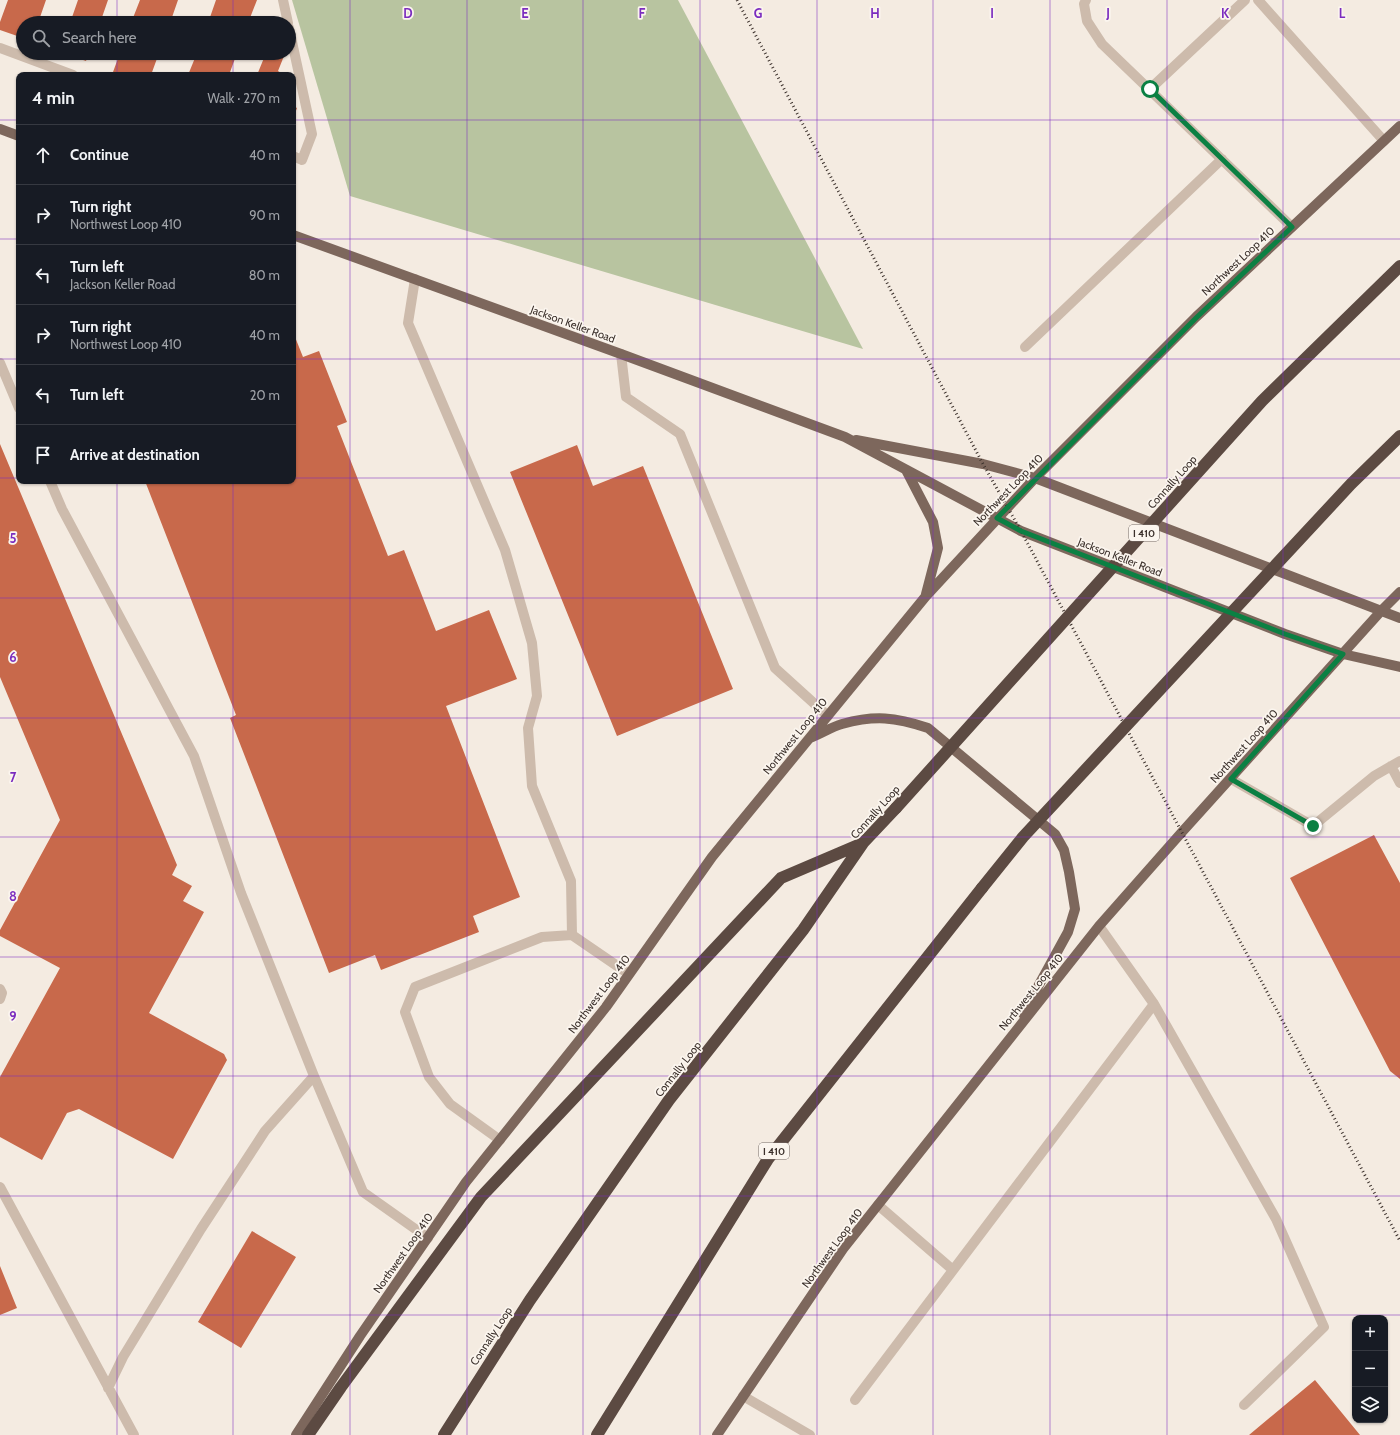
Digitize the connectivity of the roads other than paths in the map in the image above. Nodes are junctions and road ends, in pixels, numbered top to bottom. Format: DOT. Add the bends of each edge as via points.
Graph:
graph roads {
  1 [pos="283,0"];
  2 [pos="1086,0"];
  3 [pos="1245,0"];
  4 [pos="1258,0"];
  5 [pos="286,16"];
  6 [pos="0,48"];
  7 [pos="16,54"];
  8 [pos="32,60"];
  9 [pos="296,60"];
  10 [pos="65,72"];
  11 [pos="1150,89"];
  12 [pos="1400,126"];
  13 [pos="0,129"];
  14 [pos="16,135"];
  15 [pos="1384,141"];
  16 [pos="296,157"];
  17 [pos="1222,159"];
  18 [pos="1292,227"];
  19 [pos="296,236"];
  20 [pos="1400,266"];
  21 [pos="415,279"];
  22 [pos="1025,347"];
  23 [pos="621,354"];
  24 [pos="1,369"];
  25 [pos="16,402"];
  26 [pos="1400,436"];
  27 [pos="845,437"];
  28 [pos="906,470"];
  29 [pos="1035,478"];
  30 [pos="51,484"];
  31 [pos="997,518"];
  32 [pos="1400,592"];
  33 [pos="926,596"];
  34 [pos="1382,610"];
  35 [pos="1400,618"];
  36 [pos="1343,654"];
  37 [pos="1400,666"];
  38 [pos="828,716"];
  39 [pos="808,740"];
  40 [pos="1396,764"];
  41 [pos="1231,779"];
  42 [pos="1400,783"];
  43 [pos="864,843"];
  44 [pos="1099,926"];
  45 [pos="572,935"];
  46 [pos="629,974"];
  47 [pos="0,989"];
  48 [pos="0,999"];
  49 [pos="1154,1004"];
  50 [pos="1010,1038"];
  51 [pos="314,1076"];
  52 [pos="500,1140"];
  53 [pos="0,1187"];
  54 [pos="878,1206"];
  55 [pos="428,1238"];
  56 [pos="953,1270"];
  57 [pos="108,1388"];
  58 [pos="743,1396"];
  59 [pos="855,1400"];
  60 [pos="1244,1405"];
  61 [pos="134,1435"];
  62 [pos="296,1435"];
  63 [pos="308,1435"];
  64 [pos="444,1435"];
  65 [pos="597,1435"];
  66 [pos="716,1435"];
  67 [pos="810,1435"];
  1 -- 5 [label="lane"];
  2 -- 11 [label="lane" via="1084,4 1087,21 1102,44"];
  3 -- 11 [label="lane"];
  4 -- 15 [label="lane"];
  6 -- 7 [label="lane"];
  8 -- 10 [label="lane"];
  9 -- 16 [label="lane" via="312,134 302,160"];
  11 -- 17 [label="lane"];
  12 -- 15 [label="main road, Northwest Loop 410"];
  13 -- 14 [label="main road"];
  15 -- 18 [label="main road, Northwest Loop 410"];
  17 -- 18 [label="lane"];
  17 -- 22 [label="lane"];
  18 -- 29 [label="main road, Northwest Loop 410"];
  19 -- 21 [label="main road, Jackson Keller Road"];
  20 -- 43 [label="highway, Connally Loop / I 410, bridge" via="1262,401"];
  21 -- 23 [label="main road, Jackson Keller Road"];
  21 -- 45 [label="lane" via="408,323 505,550 532,643 537,696 528,728 532,786 571,881"];
  23 -- 27 [label="main road, Jackson Keller Road"];
  23 -- 38 [label="lane" via="626,397 680,434 775,668"];
  24 -- 25 [label="lane"];
  26 -- 65 [label="highway, I 410, bridge" via="1351,484 1023,837 982,888 768,1159"];
  27 -- 28 [label="main road, Jackson Keller Road"];
  27 -- 29 [label="main road, Jackson Keller Road" via="983,464"];
  28 -- 31 [label="main road, Jackson Keller Road"];
  28 -- 33 [label="main road" via="932,522 938,548"];
  29 -- 31 [label="main road, Northwest Loop 410"];
  29 -- 34 [label="main road, Jackson Keller Road"];
  30 -- 51 [label="lane" via="62,509 194,756 242,893"];
  31 -- 33 [label="main road, Northwest Loop 410"];
  31 -- 36 [label="main road, Jackson Keller Road" via="1028,534 1262,626"];
  32 -- 34 [label="main road, Northwest Loop 410"];
  33 -- 38 [label="main road, Northwest Loop 410"];
  34 -- 35 [label="main road, Jackson Keller Road"];
  34 -- 36 [label="main road, Northwest Loop 410"];
  36 -- 37 [label="main road, Jackson Keller Road"];
  36 -- 41 [label="main road, Northwest Loop 410"];
  38 -- 39 [label="main road, Northwest Loop 410"];
  39 -- 46 [label="main road, Northwest Loop 410" via="712,857"];
  39 -- 50 [label="main road" via="841,724 876,717 905,720 928,728 1056,834 1064,850 1075,909 1068,932"];
  40 -- 41 [label="lane" via="1374,776 1313,826"];
  40 -- 42 [label="lane"];
  41 -- 44 [label="main road, Northwest Loop 410"];
  43 -- 63 [label="highway" via="781,878 487,1191"];
  43 -- 64 [label="highway, Connally Loop / I 410" via="803,930 670,1100 530,1300"];
  44 -- 49 [label="lane"];
  44 -- 50 [label="main road, Northwest Loop 410"];
  45 -- 46 [label="lane"];
  45 -- 52 [label="lane" via="542,937 415,987 405,1012 430,1077 450,1104"];
  46 -- 52 [label="main road, Northwest Loop 410" via="606,1007"];
  47 -- 48 [label="lane"];
  49 -- 56 [label="lane"];
  49 -- 60 [label="lane" via="1276,1220 1324,1327"];
  50 -- 54 [label="main road, Northwest Loop 410"];
  51 -- 55 [label="lane" via="363,1192"];
  51 -- 57 [label="lane" via="265,1131 123,1357"];
  52 -- 55 [label="main road, Northwest Loop 410" via="466,1182"];
  53 -- 57 [label="lane"];
  54 -- 56 [label="lane"];
  54 -- 58 [label="main road, Northwest Loop 410" via="843,1249"];
  55 -- 62 [label="main road, Northwest Loop 410"];
  56 -- 59 [label="lane"];
  57 -- 61 [label="lane"];
  58 -- 66 [label="main road, Northwest Loop 410"];
  58 -- 67 [label="lane"];
}
